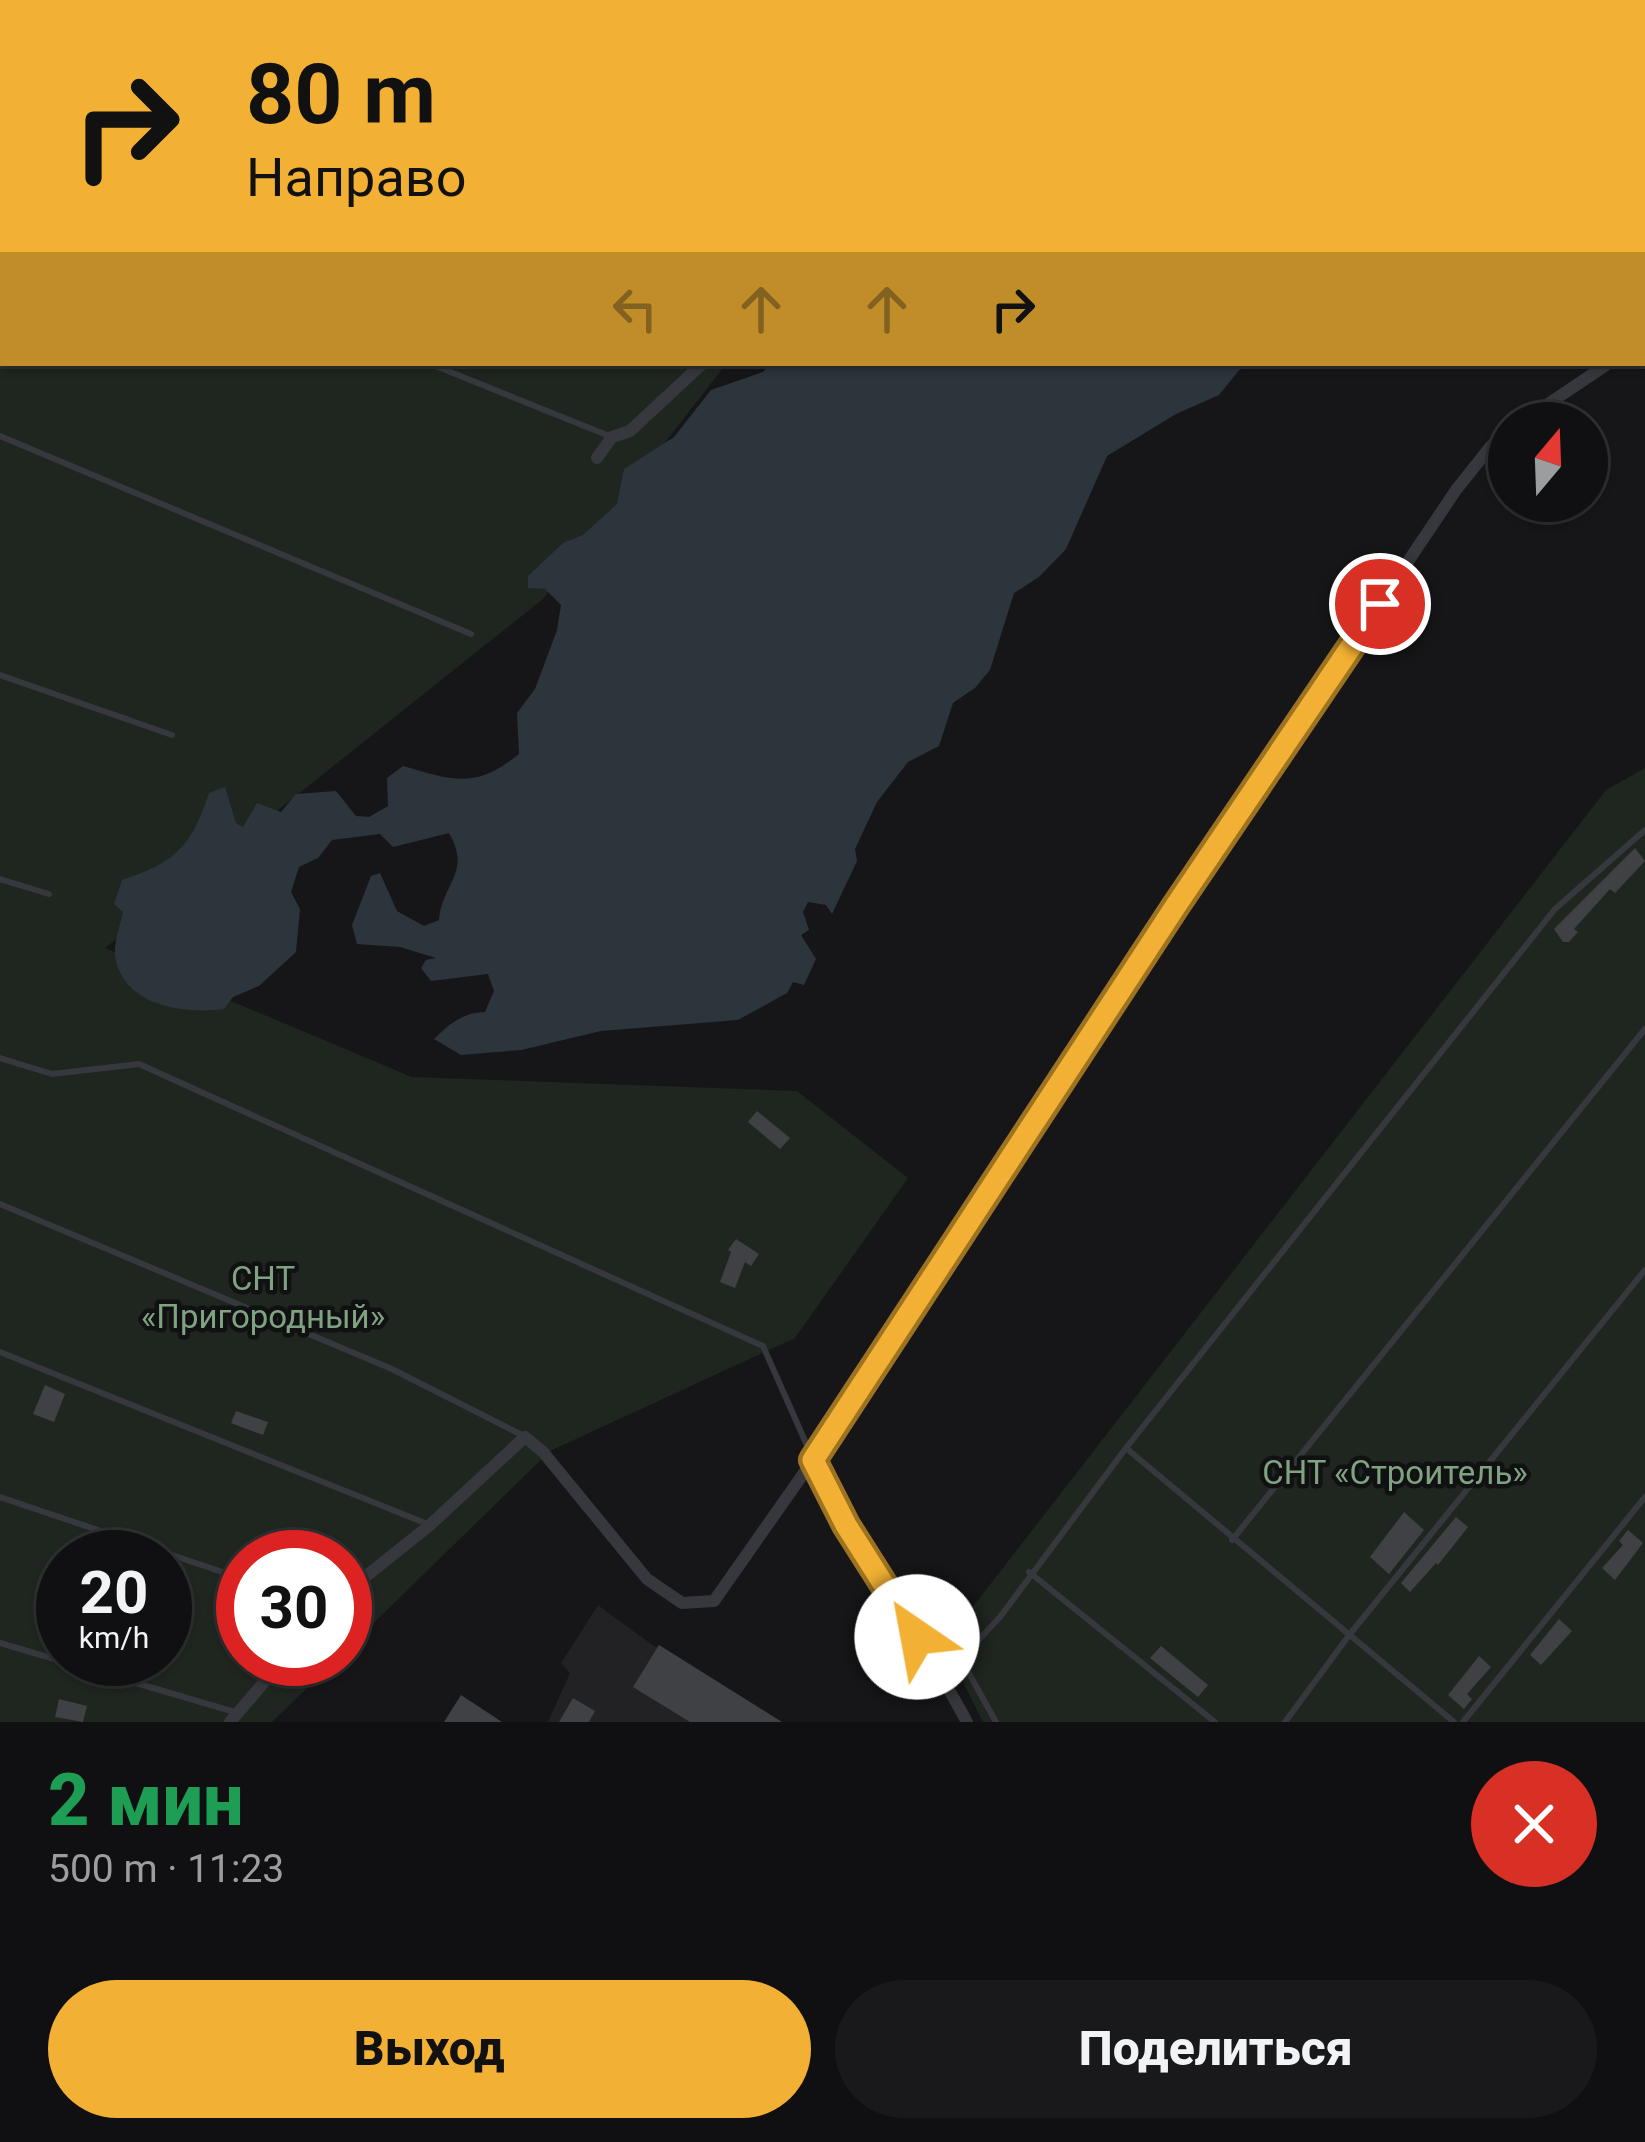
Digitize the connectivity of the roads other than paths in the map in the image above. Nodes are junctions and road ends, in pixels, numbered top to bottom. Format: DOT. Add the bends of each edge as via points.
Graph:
graph roads {
  1 [pos="435,366"];
  2 [pos="701,366"];
  3 [pos="1605,366"];
  4 [pos="1551,402"];
  5 [pos="0,436"];
  6 [pos="612,437"];
  7 [pos="1488,450"];
  8 [pos="597,458"];
  9 [pos="470,634"];
  10 [pos="0,675"];
  11 [pos="172,735"];
  12 [pos="1645,830"];
  13 [pos="0,879"];
  14 [pos="49,894"];
  15 [pos="1645,1029"];
  16 [pos="0,1058"];
  17 [pos="0,1204"];
  18 [pos="1645,1270"];
  19 [pos="0,1352"];
  20 [pos="525,1437"];
  21 [pos="1126,1448"];
  22 [pos="813,1460"];
  23 [pos="0,1497"];
  24 [pos="1645,1497"];
  25 [pos="430,1525"];
  26 [pos="1232,1540"];
  27 [pos="216,1570"];
  28 [pos="372,1571"];
  29 [pos="1029,1572"];
  30 [pos="1349,1634"];
  31 [pos="0,1643"];
  32 [pos="261,1686"];
  33 [pos="234,1718"];
  34 [pos="967,1722"];
  35 [pos="996,1722"];
  36 [pos="1215,1722"];
  37 [pos="1285,1722"];
  38 [pos="1459,1722"];
  1 -- 6 [label="lane"];
  2 -- 6 [label="street" via="630,431"];
  3 -- 4 [label="street"];
  5 -- 9 [label="lane"];
  6 -- 8 [label="street"];
  7 -- 22 [label="street" via="1175,907"];
  10 -- 11 [label="lane"];
  12 -- 21 [label="lane" via="1555,909"];
  13 -- 14 [label="lane"];
  15 -- 26 [label="lane"];
  16 -- 22 [label="lane" via="52,1074 139,1064 763,1346"];
  17 -- 20 [label="lane" via="392,1369"];
  18 -- 30 [label="lane"];
  19 -- 25 [label="lane"];
  20 -- 22 [label="street" via="647,1579 682,1603 714,1601"];
  20 -- 25 [label="street"];
  21 -- 26 [label="lane"];
  21 -- 29 [label="lane"];
  22 -- 34 [label="street"];
  23 -- 27 [label="lane"];
  24 -- 38 [label="lane"];
  25 -- 28 [label="street"];
  26 -- 30 [label="lane"];
  29 -- 35 [label="lane" via="961,1659"];
  29 -- 36 [label="lane"];
  30 -- 37 [label="lane"];
  30 -- 38 [label="lane"];
  31 -- 33 [label="lane"];
  32 -- 33 [label="street"];
}
